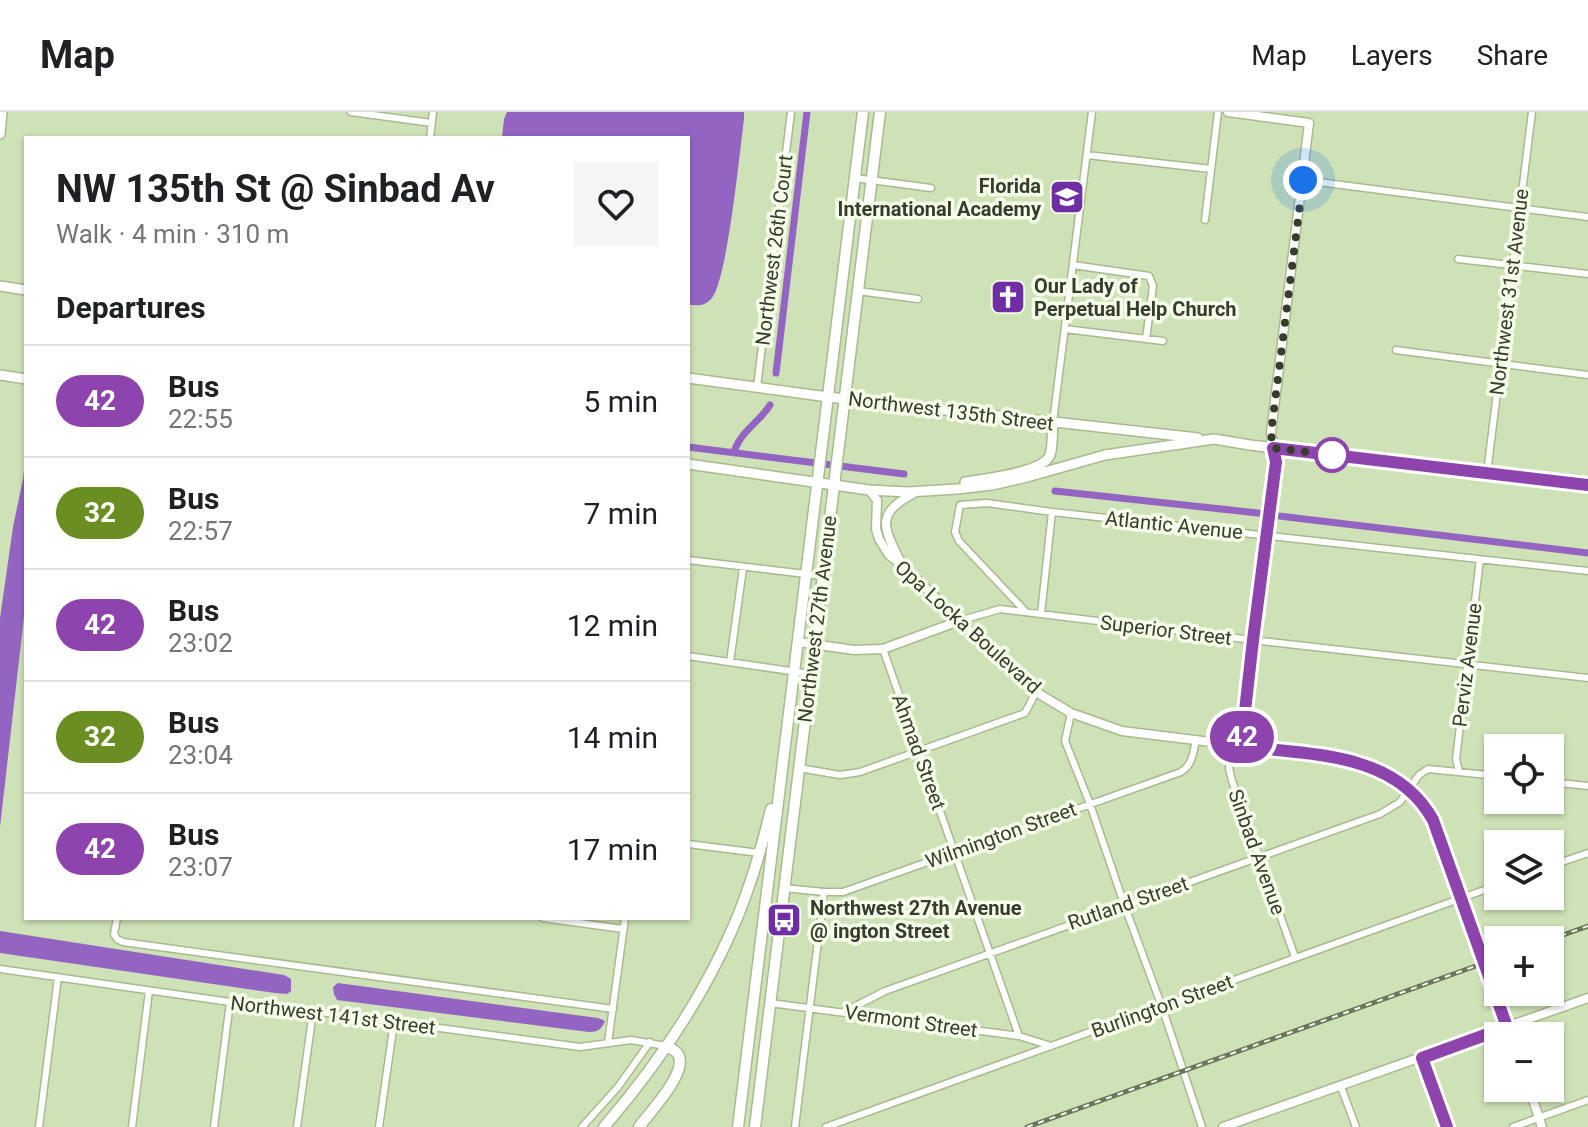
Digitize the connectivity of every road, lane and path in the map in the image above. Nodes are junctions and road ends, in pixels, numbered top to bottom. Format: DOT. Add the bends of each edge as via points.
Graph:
graph roads {
  1 [pos="2,112"];
  2 [pos="351,112"];
  3 [pos="433,112"];
  4 [pos="791,112"];
  5 [pos="863,112"];
  6 [pos="880,112"];
  7 [pos="1092,112"];
  8 [pos="1218,112"];
  9 [pos="1228,112"];
  10 [pos="1311,112"];
  11 [pos="1532,112"];
  12 [pos="432,123"];
  13 [pos="1309,123"];
  14 [pos="0,134"];
  15 [pos="430,136"];
  16 [pos="1087,155"];
  17 [pos="1211,169"];
  18 [pos="855,178"];
  19 [pos="1303,180"];
  20 [pos="872,181"];
  21 [pos="931,188"];
  22 [pos="1519,208"];
  23 [pos="1588,217"];
  24 [pos="1205,220"];
  25 [pos="1458,259"];
  26 [pos="1073,265"];
  27 [pos="1512,265"];
  28 [pos="1588,274"];
  29 [pos="0,286"];
  30 [pos="24,290"];
  31 [pos="858,291"];
  32 [pos="918,299"];
  33 [pos="1065,329"];
  34 [pos="1146,339"];
  35 [pos="1163,341"];
  36 [pos="1396,350"];
  37 [pos="1500,364"];
  38 [pos="0,375"];
  39 [pos="1588,375"];
  40 [pos="690,378"];
  41 [pos="24,379"];
  42 [pos="757,387"];
  43 [pos="828,397"];
  44 [pos="844,398"];
  45 [pos="1053,423"];
  46 [pos="1214,439"];
  47 [pos="1273,448"];
  48 [pos="690,464"];
  49 [pos="1487,473"];
  50 [pos="818,478"];
  51 [pos="835,481"];
  52 [pos="1588,485"];
  53 [pos="869,490"];
  54 [pos="948,490"];
  55 [pos="919,491"];
  56 [pos="1052,512"];
  57 [pos="1267,535"];
  58 [pos="1480,559"];
  59 [pos="690,560"];
  60 [pos="902,565"];
  61 [pos="743,568"];
  62 [pos="1588,571"];
  63 [pos="806,575"];
  64 [pos="822,576"];
  65 [pos="1026,612"];
  66 [pos="1041,614"];
  67 [pos="959,621"];
  68 [pos="1253,640"];
  69 [pos="798,642"];
  70 [pos="814,645"];
  71 [pos="883,649"];
  72 [pos="690,656"];
  73 [pos="730,662"];
  74 [pos="1467,664"];
  75 [pos="794,672"];
  76 [pos="811,674"];
  77 [pos="1588,678"];
  78 [pos="1036,692"];
  79 [pos="1071,713"];
  80 [pos="1196,740"];
  81 [pos="1236,745"];
  82 [pos="918,751"];
  83 [pos="799,768"];
  84 [pos="1459,771"];
  85 [pos="1484,774"];
  86 [pos="1564,783"];
  87 [pos="1588,786"];
  88 [pos="1408,790"];
  89 [pos="779,793"];
  90 [pos="1090,804"];
  91 [pos="690,844"];
  92 [pos="955,852"];
  93 [pos="759,853"];
  94 [pos="1588,853"];
  95 [pos="1259,857"];
  96 [pos="1564,861"];
  97 [pos="784,888"];
  98 [pos="1484,890"];
  99 [pos="824,892"];
  100 [pos="1462,898"];
  101 [pos="1124,904"];
  102 [pos="117,920"];
  103 [pos="558,920"];
  104 [pos="625,920"];
  105 [pos="764,921"];
  106 [pos="623,929"];
  107 [pos="778,943"];
  108 [pos="760,947"];
  109 [pos="989,952"];
  110 [pos="1295,957"];
  111 [pos="0,969"];
  112 [pos="774,973"];
  113 [pos="58,977"];
  114 [pos="149,991"];
  115 [pos="1588,998"];
  116 [pos="230,1002"];
  117 [pos="770,1003"];
  118 [pos="1162,1007"];
  119 [pos="811,1008"];
  120 [pos="613,1009"];
  121 [pos="313,1011"];
  122 [pos="844,1012"];
  123 [pos="394,1022"];
  124 [pos="1505,1022"];
  125 [pos="1532,1022"];
  126 [pos="1019,1036"];
  127 [pos="1484,1039"];
  128 [pos="650,1042"];
  129 [pos="608,1043"];
  130 [pos="666,1046"];
  131 [pos="1051,1046"];
  132 [pos="1422,1058"];
  133 [pos="1341,1087"];
  134 [pos="1588,1100"];
  135 [pos="1534,1102"];
  136 [pos="1541,1123"];
  137 [pos="39,1127"];
  138 [pos="132,1127"];
  139 [pos="214,1127"];
  140 [pos="297,1127"];
  141 [pos="379,1127"];
  142 [pos="582,1127"];
  143 [pos="604,1127"];
  144 [pos="639,1127"];
  145 [pos="738,1127"];
  146 [pos="755,1127"];
  147 [pos="795,1127"];
  148 [pos="826,1127"];
  149 [pos="1202,1127"];
  150 [pos="1223,1127"];
  151 [pos="1356,1127"];
  152 [pos="1447,1127"];
  153 [pos="1513,1127"];
  1 -- 14 [label="main road"];
  2 -- 12 [label="street"];
  3 -- 12 [label="street"];
  4 -- 42 [label="street, Northwest 26th Court"];
  5 -- 18 [label="main road, Northwest 27th Avenue"];
  6 -- 20 [label="main road, Northwest 27th Avenue"];
  7 -- 16 [label="street"];
  8 -- 17 [label="street"];
  9 -- 13 [label="street"];
  10 -- 13 [label="street"];
  11 -- 22 [label="street, Northwest 31st Avenue"];
  12 -- 15 [label="street"];
  13 -- 19 [label="street, Sinbad Avenue"];
  16 -- 17 [label="street"];
  16 -- 26 [label="street"];
  17 -- 24 [label="street"];
  18 -- 20 [label="street"];
  18 -- 43 [label="main road, Northwest 27th Avenue"];
  19 -- 22 [label="street"];
  19 -- 47 [label="street, Sinbad Avenue"];
  20 -- 21 [label="street"];
  20 -- 31 [label="main road, Northwest 27th Avenue"];
  22 -- 23 [label="street"];
  22 -- 27 [label="street, Northwest 31st Avenue"];
  25 -- 27 [label="street"];
  26 -- 33 [label="street"];
  26 -- 34 [label="street" via="1149,276 1153,286"];
  27 -- 28 [label="street"];
  27 -- 37 [label="street, Northwest 31st Avenue"];
  29 -- 30 [label="main road"];
  31 -- 32 [label="street"];
  31 -- 44 [label="main road, Northwest 27th Avenue"];
  33 -- 34 [label="street"];
  33 -- 45 [label="street"];
  34 -- 35 [label="street"];
  36 -- 37 [label="street"];
  37 -- 39 [label="street"];
  37 -- 49 [label="street, Northwest 31st Avenue"];
  38 -- 41 [label="main road"];
  40 -- 42 [label="main road, Northwest 135th Street"];
  42 -- 43 [label="main road, Northwest 135th Street"];
  43 -- 44 [label="main road, Northwest 135th Street"];
  43 -- 50 [label="main road, Northwest 27th Avenue"];
  44 -- 45 [label="main road, Northwest 135th Street"];
  44 -- 51 [label="main road, Northwest 27th Avenue"];
  45 -- 46 [label="main road, Northwest 135th Street"];
  45 -- 54 [label="main road" via="1049,459 1043,464 954,484"];
  46 -- 47 [label="main road"];
  46 -- 54 [label="main road" via="1105,455 992,485"];
  47 -- 49 [label="main road"];
  47 -- 57 [label="street, Sinbad Avenue"];
  48 -- 50 [label="main road"];
  49 -- 52 [label="main road"];
  50 -- 51 [label="main road"];
  50 -- 63 [label="main road, Northwest 27th Avenue"];
  51 -- 53 [label="main road"];
  51 -- 64 [label="main road, Northwest 27th Avenue"];
  53 -- 55 [label="main road"];
  53 -- 60 [label="street, Opa Locka Boulevard" via="877,500 879,539"];
  54 -- 55 [label="main road"];
  55 -- 60 [label="street" via="895,504 887,518 886,532"];
  56 -- 57 [label="street, Atlantic Avenue"];
  56 -- 65 [label="street, Atlantic Avenue" via="987,503 960,505 955,532 959,541"];
  56 -- 66 [label="street"];
  57 -- 58 [label="street, Atlantic Avenue"];
  57 -- 68 [label="street, Sinbad Avenue"];
  58 -- 62 [label="street, Atlantic Avenue"];
  58 -- 74 [label="street, Perviz Avenue"];
  59 -- 61 [label="street"];
  60 -- 67 [label="street, Opa Locka Boulevard"];
  61 -- 63 [label="street"];
  61 -- 73 [label="street"];
  63 -- 64 [label="street"];
  63 -- 69 [label="main road, Northwest 27th Avenue"];
  64 -- 70 [label="main road, Northwest 27th Avenue"];
  65 -- 66 [label="street, Superior Street"];
  65 -- 67 [label="street, Superior Street" via="1000,609"];
  66 -- 68 [label="street, Superior Street"];
  67 -- 71 [label="street, Superior Street"];
  67 -- 78 [label="street, Opa Locka Boulevard"];
  68 -- 74 [label="street, Superior Street"];
  68 -- 81 [label="street, Sinbad Avenue"];
  69 -- 70 [label="street, Superior Street"];
  69 -- 75 [label="main road, Northwest 27th Avenue"];
  70 -- 71 [label="street, Superior Street"];
  70 -- 76 [label="main road, Northwest 27th Avenue"];
  71 -- 82 [label="street, Ahmad Street"];
  72 -- 73 [label="street"];
  73 -- 75 [label="street"];
  74 -- 77 [label="street, Superior Street"];
  74 -- 84 [label="street, Perviz Avenue"];
  75 -- 76 [label="street"];
  75 -- 89 [label="main road, Northwest 27th Avenue"];
  76 -- 83 [label="main road, Northwest 27th Avenue"];
  78 -- 79 [label="street, Opa Locka Boulevard"];
  78 -- 82 [label="street" via="1025,713"];
  79 -- 80 [label="street, Opa Locka Boulevard" via="1122,731"];
  79 -- 90 [label="street" via="1065,741"];
  80 -- 81 [label="street, Opa Locka Boulevard"];
  80 -- 90 [label="street, Wilmington Street" via="1192,761 1184,770"];
  81 -- 88 [label="street, Opa Locka Boulevard" via="1350,760 1384,773"];
  81 -- 95 [label="street, Sinbad Avenue" via="1229,771"];
  82 -- 83 [label="street" via="852,774"];
  82 -- 92 [label="street, Ahmad Street"];
  83 -- 97 [label="main road, Northwest 27th Avenue"];
  84 -- 85 [label="street"];
  84 -- 88 [label="street, Rutland Street" via="1428,769"];
  86 -- 87 [label="street"];
  88 -- 95 [label="street, Rutland Street" via="1384,812"];
  88 -- 100 [label="street, Opa Locka Boulevard" via="1433,820"];
  89 -- 93 [label="main road"];
  89 -- 105 [label="main road, Northwest 27th Avenue"];
  90 -- 92 [label="street, Wilmington Street"];
  90 -- 101 [label="street"];
  91 -- 93 [label="street"];
  92 -- 99 [label="street, Wilmington Street" via="843,892"];
  92 -- 109 [label="street, Ahmad Street"];
  93 -- 130 [label="main road" via="731,932"];
  94 -- 96 [label="street"];
  95 -- 101 [label="street, Rutland Street"];
  95 -- 110 [label="street, Sinbad Avenue"];
  97 -- 99 [label="street, Wilmington Street"];
  97 -- 107 [label="main road, Northwest 27th Avenue"];
  98 -- 100 [label="street, Burlington Street"];
  99 -- 119 [label="street"];
  100 -- 110 [label="street, Burlington Street"];
  100 -- 124 [label="street, Opa Locka Boulevard"];
  101 -- 109 [label="street, Rutland Street"];
  101 -- 118 [label="street"];
  102 -- 120 [label="street" via="114,934 123,942"];
  103 -- 106 [label="street"];
  104 -- 106 [label="street"];
  105 -- 107 [label="main road"];
  105 -- 108 [label="main road, Northwest 27th Avenue"];
  106 -- 120 [label="street"];
  107 -- 112 [label="main road, Northwest 27th Avenue"];
  108 -- 112 [label="main road" via="770,956"];
  108 -- 145 [label="main road, Northwest 27th Avenue"];
  109 -- 122 [label="street, Rutland Street"];
  109 -- 126 [label="street, Ahmad Street"];
  110 -- 118 [label="street, Burlington Street"];
  111 -- 113 [label="street, Northwest 141st Street"];
  112 -- 117 [label="main road, Northwest 27th Avenue"];
  113 -- 114 [label="street, Northwest 141st Street"];
  113 -- 137 [label="street"];
  114 -- 116 [label="street, Northwest 141st Street"];
  114 -- 138 [label="street"];
  115 -- 125 [label="street"];
  116 -- 121 [label="street, Northwest 141st Street"];
  116 -- 139 [label="street"];
  117 -- 119 [label="street, Vermont Street"];
  117 -- 146 [label="main road, Northwest 27th Avenue"];
  118 -- 131 [label="street, Burlington Street"];
  118 -- 149 [label="street"];
  119 -- 122 [label="street, Vermont Street"];
  119 -- 147 [label="street"];
  120 -- 129 [label="street"];
  121 -- 123 [label="street, Northwest 141st Street"];
  121 -- 140 [label="street"];
  122 -- 126 [label="street, Vermont Street"];
  123 -- 129 [label="street, Northwest 141st Street" via="580,1047"];
  123 -- 141 [label="street"];
  126 -- 131 [label="street, Vermont Street"];
  127 -- 132 [label="street"];
  128 -- 129 [label="street, Northwest 141st Street"];
  128 -- 130 [label="street, Northwest 141st Street"];
  128 -- 142 [label="street"];
  130 -- 143 [label="main road"];
  130 -- 144 [label="main road" via="677,1051 681,1066"];
  131 -- 148 [label="street, Burlington Street"];
  132 -- 133 [label="street"];
  132 -- 152 [label="street"];
  133 -- 150 [label="street"];
  133 -- 151 [label="street"];
  134 -- 136 [label="street"];
  135 -- 136 [label="street"];
  136 -- 153 [label="street"];
}
